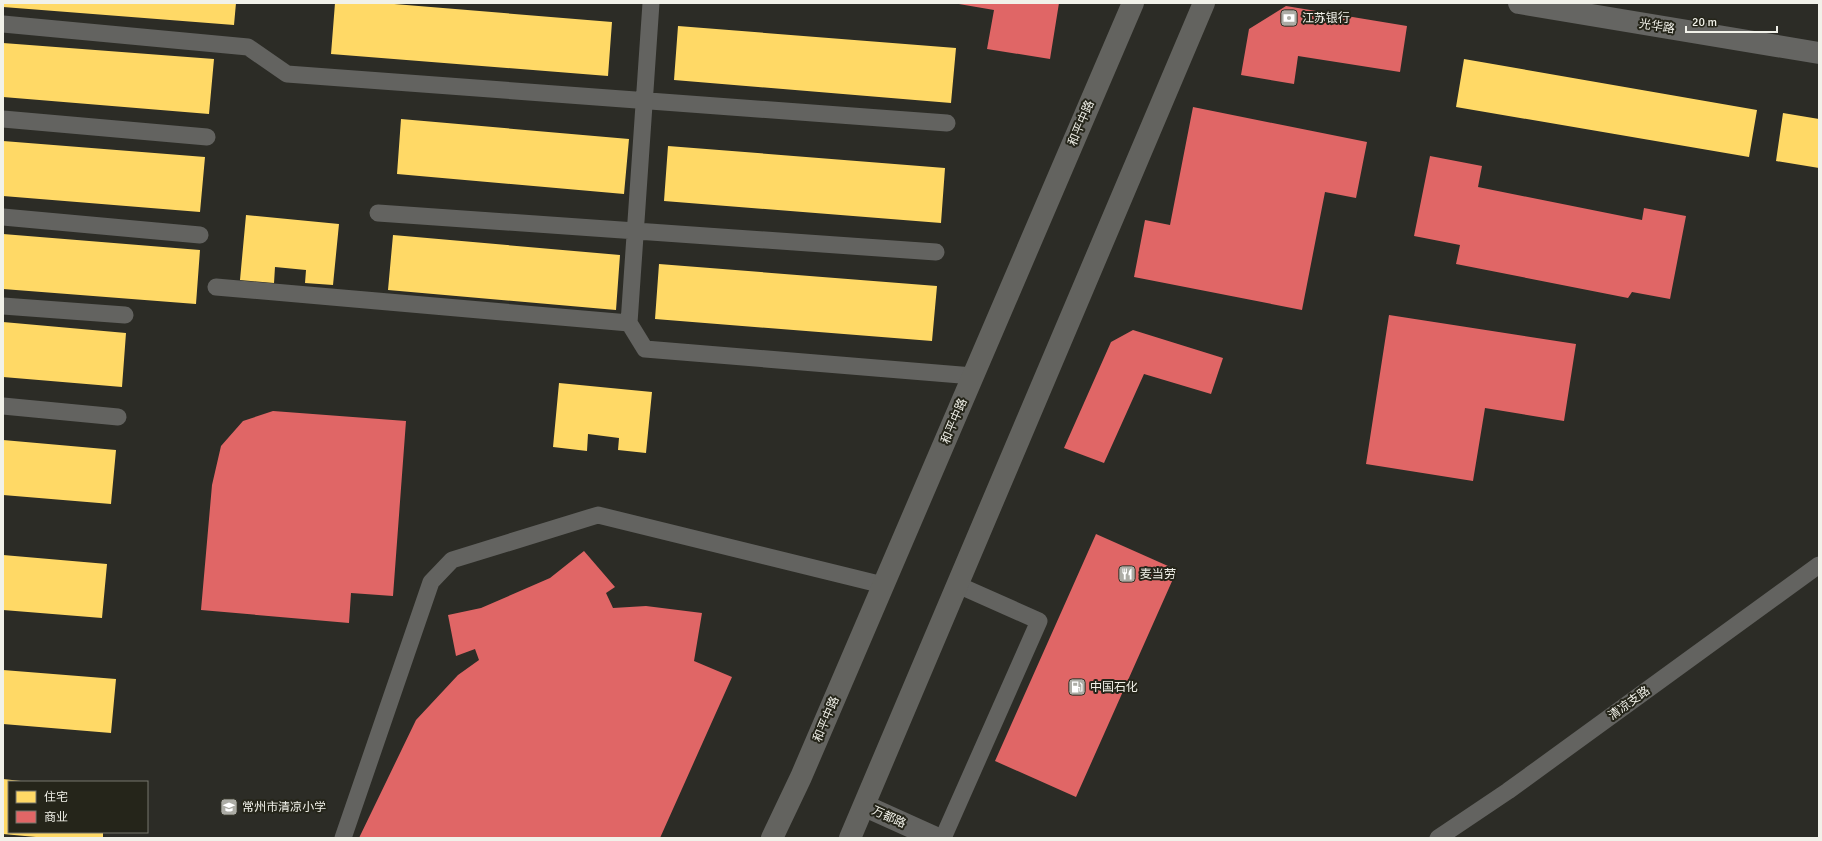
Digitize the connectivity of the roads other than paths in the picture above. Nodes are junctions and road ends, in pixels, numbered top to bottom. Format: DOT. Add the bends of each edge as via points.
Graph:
graph roads {
  1 [pos="651,3"];
  2 [pos="1133,3"];
  3 [pos="1204,3"];
  4 [pos="1519,3"];
  5 [pos="3,24"];
  6 [pos="1819,53"];
  7 [pos="644,101"];
  8 [pos="3,119"];
  9 [pos="947,123"];
  10 [pos="207,136"];
  11 [pos="378,213"];
  12 [pos="3,217"];
  13 [pos="636,231"];
  14 [pos="200,235"];
  15 [pos="936,252"];
  16 [pos="216,287"];
  17 [pos="3,306"];
  18 [pos="125,316"];
  19 [pos="629,323"];
  20 [pos="973,376"];
  21 [pos="3,406"];
  22 [pos="118,417"];
  23 [pos="1819,565"];
  24 [pos="884,584"];
  25 [pos="958,585"];
  26 [pos="864,806"];
  27 [pos="343,838"];
  28 [pos="772,838"];
  29 [pos="850,838"];
  30 [pos="936,838"];
  31 [pos="943,838"];
  32 [pos="1438,838"];
  1 -- 7 [label="lane"];
  2 -- 20 [label="main road, 和平中路"];
  3 -- 25 [label="main road"];
  4 -- 6 [label="main road, 光华路"];
  5 -- 7 [label="lane" via="248,47 287,74"];
  7 -- 9 [label="lane"];
  7 -- 13 [label="lane"];
  8 -- 10 [label="lane"];
  11 -- 13 [label="lane"];
  12 -- 14 [label="lane"];
  13 -- 15 [label="lane"];
  13 -- 19 [label="lane"];
  16 -- 19 [label="lane"];
  17 -- 18 [label="lane"];
  19 -- 20 [label="lane" via="645,349"];
  20 -- 24 [label="main road, 和平中路"];
  21 -- 22 [label="lane"];
  23 -- 32 [label="lane, 清凉支路" via="1508,791"];
  24 -- 27 [label="lane" via="598,515 452,560 431,582"];
  24 -- 28 [label="main road, 和平中路"];
  25 -- 26 [label="main road"];
  25 -- 31 [label="lane" via="1039,621"];
  26 -- 29 [label="main road"];
  26 -- 30 [label="street, 万都路"];
}
